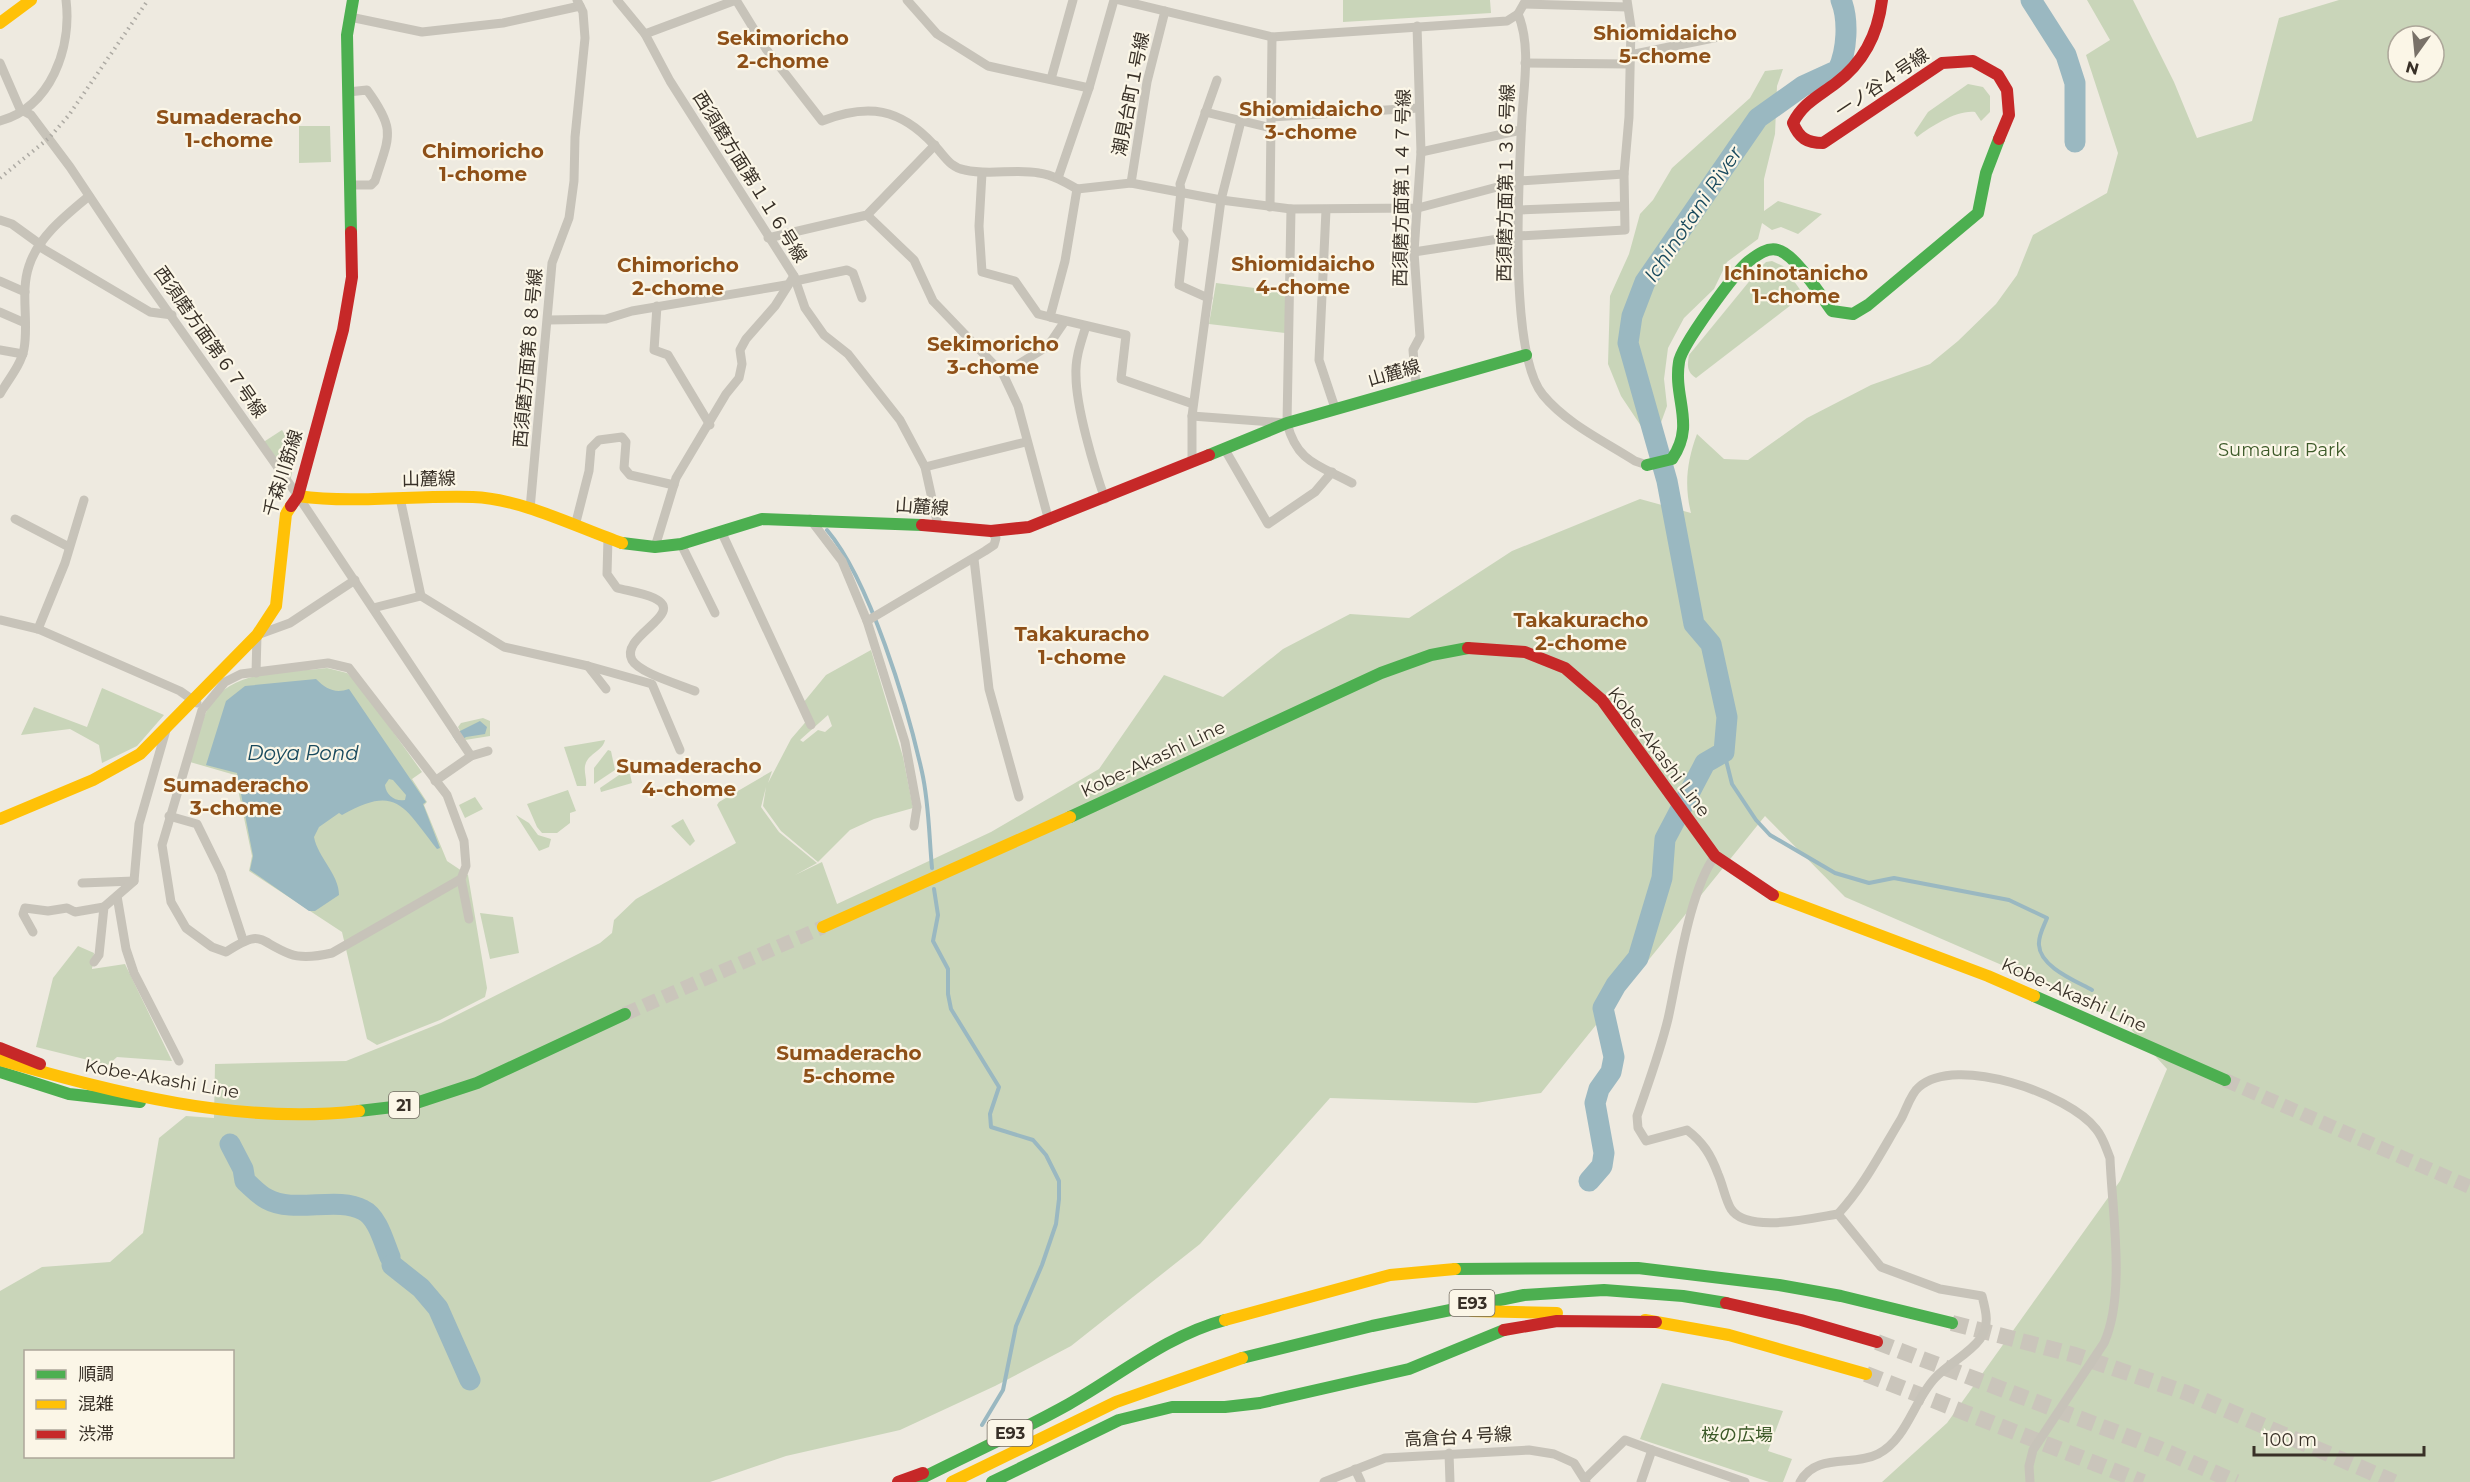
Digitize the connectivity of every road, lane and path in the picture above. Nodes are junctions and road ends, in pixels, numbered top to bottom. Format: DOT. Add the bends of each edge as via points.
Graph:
graph roads {
  1 [pos="31,0"];
  2 [pos="66,0"];
  3 [pos="352,0"];
  4 [pos="617,0"];
  5 [pos="736,0"];
  6 [pos="906,0"];
  7 [pos="1073,0"];
  8 [pos="1114,0"];
  9 [pos="1119,0"];
  10 [pos="1882,0"];
  11 [pos="1525,2"];
  12 [pos="579,3"];
  13 [pos="1627,3"];
  14 [pos="1165,11"];
  15 [pos="1518,14"];
  16 [pos="350,17"];
  17 [pos="0,23"];
  18 [pos="1418,26"];
  19 [pos="645,34"];
  20 [pos="1728,36"];
  21 [pos="1272,37"];
  22 [pos="1630,59"];
  23 [pos="0,63"];
  24 [pos="1525,63"];
  25 [pos="1051,79"];
  26 [pos="1217,80"];
  27 [pos="1089,88"];
  28 [pos="348,92"];
  29 [pos="1419,108"];
  30 [pos="24,111"];
  31 [pos="1205,112"];
  32 [pos="1271,117"];
  33 [pos="0,121"];
  34 [pos="1241,121"];
  35 [pos="1271,128"];
  36 [pos="1521,130"];
  37 [pos="935,145"];
  38 [pos="1420,152"];
  39 [pos="982,173"];
  40 [pos="1624,174"];
  41 [pos="1058,178"];
  42 [pos="1520,181"];
  43 [pos="1131,183"];
  44 [pos="351,185"];
  45 [pos="1077,189"];
  46 [pos="1181,191"];
  47 [pos="89,196"];
  48 [pos="1221,200"];
  49 [pos="1624,206"];
  50 [pos="1270,207"];
  51 [pos="1418,208"];
  52 [pos="1291,209"];
  53 [pos="1326,210"];
  54 [pos="1519,210"];
  55 [pos="867,215"];
  56 [pos="0,220"];
  57 [pos="1518,236"];
  58 [pos="768,238"];
  59 [pos="40,246"];
  60 [pos="1414,252"];
  61 [pos="0,281"];
  62 [pos="792,281"];
  63 [pos="25,292"];
  64 [pos="862,298"];
  65 [pos="1208,298"];
  66 [pos="657,306"];
  67 [pos="0,312"];
  68 [pos="171,315"];
  69 [pos="1050,317"];
  70 [pos="548,320"];
  71 [pos="1065,321"];
  72 [pos="25,323"];
  73 [pos="1086,326"];
  74 [pos="0,350"];
  75 [pos="22,354"];
  76 [pos="1526,355"];
  77 [pos="1003,374"];
  78 [pos="3,382"];
  79 [pos="1416,385"];
  80 [pos="0,394"];
  81 [pos="1193,404"];
  82 [pos="1335,408"];
  83 [pos="1192,416"];
  84 [pos="1287,423"];
  85 [pos="710,425"];
  86 [pos="1026,442"];
  87 [pos="1224,448"];
  88 [pos="1192,461"];
  89 [pos="1647,465"];
  90 [pos="925,468"];
  91 [pos="1332,472"];
  92 [pos="1352,483"];
  93 [pos="674,485"];
  94 [pos="298,496"];
  95 [pos="400,498"];
  96 [pos="1105,499"];
  97 [pos="84,500"];
  98 [pos="531,509"];
  99 [pos="15,519"];
  100 [pos="810,519"];
  101 [pos="1049,521"];
  102 [pos="575,526"];
  103 [pos="938,526"];
  104 [pos="721,531"];
  105 [pos="991,531"];
  106 [pos="608,538"];
  107 [pos="681,543"];
  108 [pos="69,547"];
  109 [pos="655,547"];
  110 [pos="974,559"];
  111 [pos="355,580"];
  112 [pos="421,596"];
  113 [pos="373,608"];
  114 [pos="715,613"];
  115 [pos="0,620"];
  116 [pos="868,621"];
  117 [pos="38,629"];
  118 [pos="257,635"];
  119 [pos="588,666"];
  120 [pos="256,673"];
  121 [pos="606,690"];
  122 [pos="695,691"];
  123 [pos="194,699"];
  124 [pos="202,710"];
  125 [pos="811,725"];
  126 [pos="166,730"];
  127 [pos="681,750"];
  128 [pos="488,752"];
  129 [pos="471,756"];
  130 [pos="435,781"];
  131 [pos="1019,797"];
  132 [pos="169,816"];
  133 [pos="0,819"];
  134 [pos="914,826"];
  135 [pos="1715,856"];
  136 [pos="461,879"];
  137 [pos="134,881"];
  138 [pos="82,883"];
  139 [pos="117,896"];
  140 [pos="104,907"];
  141 [pos="469,919"];
  142 [pos="823,927"];
  143 [pos="33,932"];
  144 [pos="243,940"];
  145 [pos="94,962"];
  146 [pos="625,1014"];
  147 [pos="0,1048"];
  148 [pos="0,1060"];
  149 [pos="178,1061"];
  150 [pos="0,1072"];
  151 [pos="2225,1080"];
  152 [pos="74,1081"];
  153 [pos="166,1102"];
  154 [pos="1838,1214"];
  155 [pos="1409,1318"];
  156 [pos="1656,1322"];
  157 [pos="1952,1323"];
  158 [pos="1877,1342"];
  159 [pos="1866,1374"];
  160 [pos="1652,1450"];
  161 [pos="1449,1453"];
  162 [pos="951,1462"];
  163 [pos="1355,1469"];
  164 [pos="956,1480"];
  165 [pos="1585,1480"];
  166 [pos="898,1482"];
  167 [pos="914,1482"];
  168 [pos="992,1482"];
  169 [pos="1324,1482"];
  170 [pos="1361,1482"];
  171 [pos="1450,1482"];
  172 [pos="1641,1482"];
  173 [pos="1745,1482"];
  174 [pos="1800,1482"];
  175 [pos="2030,1482"];
  1 -- 17 [label="main road"];
  2 -- 30 [label="street" via="66,39 58,66 44,91"];
  3 -- 16 [label="main road, 千森川筋線"];
  4 -- 19 [label="street, 西須磨方面第１１６号線"];
  5 -- 19 [label="street"];
  5 -- 37 [label="street" via="766,49 822,121 870,110 910,122"];
  6 -- 25 [label="street" via="937,34 988,66"];
  7 -- 25 [label="street"];
  8 -- 27 [label="street"];
  9 -- 14 [label="street"];
  10 -- 89 [label="main road, 一ノ谷４号線" via="1876,36 1866,54 1838,81 1800,107 1793,123 1797,135 1807,143 1822,143 1942,63 1960,60 1983,65 1998,75 2007,90 2009,115 1986,173 1978,213 1853,314 1832,310 1790,257 1778,250 1766,250 1747,262 1683,347 1677,361 1682,443 1672,459"];
  11 -- 13 [label="street"];
  11 -- 15 [label="street"];
  12 -- 16 [label="street" via="503,23 422,32"];
  12 -- 70 [label="street, 西須磨方面第８８号線" via="585,38 574,181 569,218 552,263"];
  13 -- 22 [label="street"];
  14 -- 21 [label="street"];
  14 -- 43 [label="street, 潮見台町１号線" via="1147,82"];
  15 -- 18 [label="street" via="1507,21"];
  15 -- 24 [label="street, 西須磨方面第１３６号線"];
  16 -- 28 [label="main road, 千森川筋線"];
  18 -- 21 [label="street"];
  18 -- 29 [label="street, 西須磨方面第１４７号線"];
  19 -- 58 [label="street, 西須磨方面第１１６号線"];
  20 -- 22 [label="street"];
  21 -- 32 [label="street"];
  22 -- 24 [label="street"];
  22 -- 40 [label="street"];
  23 -- 30 [label="street, 西須磨方面第６７号線"];
  24 -- 36 [label="street, 西須磨方面第１３６号線"];
  25 -- 27 [label="street"];
  26 -- 31 [label="street"];
  27 -- 41 [label="street"];
  28 -- 44 [label="main road, 千森川筋線"];
  28 -- 44 [label="street" via="367,90 384,113 389,137 375,181"];
  29 -- 32 [label="street"];
  29 -- 38 [label="street, 西須磨方面第１４７号線"];
  30 -- 33 [label="street"];
  30 -- 47 [label="street, 西須磨方面第６７号線" via="45,132"];
  31 -- 34 [label="street"];
  31 -- 46 [label="street"];
  32 -- 35 [label="street"];
  34 -- 35 [label="street"];
  34 -- 48 [label="street"];
  35 -- 50 [label="street"];
  36 -- 38 [label="street"];
  36 -- 42 [label="street, 西須磨方面第１３６号線"];
  37 -- 39 [label="street" via="951,166"];
  37 -- 55 [label="street"];
  38 -- 51 [label="street, 西須磨方面第１４７号線"];
  39 -- 41 [label="street" via="1037,172"];
  39 -- 69 [label="street" via="982,272 1014,281 1038,314"];
  40 -- 42 [label="street"];
  40 -- 49 [label="street"];
  41 -- 45 [label="street"];
  42 -- 51 [label="street"];
  42 -- 54 [label="street, 西須磨方面第１３６号線"];
  43 -- 45 [label="street"];
  43 -- 46 [label="street"];
  44 -- 94 [label="main road, 千森川筋線" via="352,277 343,330"];
  45 -- 69 [label="street" via="1065,261"];
  46 -- 48 [label="street"];
  46 -- 65 [label="street" via="1177,230 1184,240 1179,285"];
  47 -- 59 [label="street" via="53,228"];
  47 -- 68 [label="street, 西須磨方面第６７号線"];
  48 -- 50 [label="street"];
  48 -- 65 [label="street"];
  49 -- 54 [label="street"];
  49 -- 57 [label="street" via="1625,230"];
  50 -- 52 [label="street"];
  51 -- 53 [label="street"];
  51 -- 60 [label="street, 西須磨方面第１４７号線"];
  52 -- 53 [label="street"];
  52 -- 84 [label="street"];
  53 -- 82 [label="street" via="1319,360"];
  54 -- 57 [label="street, 西須磨方面第１３６号線"];
  55 -- 58 [label="street"];
  55 -- 77 [label="street" via="914,260 933,301"];
  56 -- 59 [label="street" via="12,224"];
  57 -- 60 [label="street"];
  57 -- 76 [label="street, 西須磨方面第１３６号線"];
  58 -- 62 [label="street, 西須磨方面第１１６号線"];
  59 -- 63 [label="street" via="29,264"];
  59 -- 68 [label="street" via="150,312"];
  60 -- 79 [label="street, 西須磨方面第１４７号線" via="1420,337 1413,350"];
  61 -- 63 [label="street"];
  62 -- 64 [label="street" via="846,270 853,273"];
  62 -- 66 [label="street"];
  62 -- 85 [label="street" via="746,339 740,350 739,378"];
  62 -- 90 [label="street, 西須磨方面第１１６号線" via="824,335 849,354 900,420"];
  63 -- 72 [label="street"];
  65 -- 81 [label="street"];
  66 -- 70 [label="street" via="606,319"];
  66 -- 85 [label="street" via="654,350 668,355"];
  67 -- 72 [label="street"];
  68 -- 94 [label="street, 西須磨方面第６７号線"];
  69 -- 71 [label="street"];
  70 -- 98 [label="street, 西須磨方面第８８号線"];
  71 -- 73 [label="street"];
  71 -- 77 [label="street" via="1048,346"];
  72 -- 75 [label="street"];
  73 -- 81 [label="street" via="1126,335 1121,379"];
  73 -- 96 [label="street" via="1075,378 1094,468"];
  74 -- 75 [label="street"];
  75 -- 78 [label="street"];
  76 -- 79 [label="main road, 山麓線"];
  76 -- 89 [label="street, 西須磨方面第１３６号線" via="1541,393 1563,416"];
  77 -- 86 [label="street" via="1018,406"];
  78 -- 80 [label="street"];
  79 -- 82 [label="main road, 山麓線"];
  81 -- 83 [label="street"];
  82 -- 84 [label="main road, 山麓線"];
  83 -- 84 [label="street"];
  83 -- 88 [label="street"];
  84 -- 87 [label="main road, 山麓線"];
  84 -- 91 [label="street" via="1294,447 1301,455"];
  85 -- 93 [label="street"];
  86 -- 90 [label="street"];
  86 -- 101 [label="street"];
  87 -- 88 [label="main road, 山麓線"];
  87 -- 91 [label="street" via="1268,524 1315,492"];
  88 -- 96 [label="main road, 山麓線"];
  90 -- 103 [label="street, 西須磨方面第１１６号線"];
  91 -- 92 [label="street"];
  93 -- 102 [label="street" via="630,475 624,468 626,442 622,437 599,440 591,448"];
  93 -- 109 [label="street"];
  94 -- 95 [label="main road, 山麓線" via="327,500"];
  94 -- 111 [label="street, 西須磨方面第６７号線"];
  94 -- 118 [label="main road, 千森川筋線" via="286,514 276,606"];
  95 -- 98 [label="main road, 山麓線" via="475,497"];
  95 -- 112 [label="street"];
  96 -- 101 [label="main road, 山麓線"];
  97 -- 108 [label="street"];
  98 -- 102 [label="main road, 山麓線"];
  99 -- 108 [label="street"];
  100 -- 103 [label="main road, 山麓線"];
  100 -- 104 [label="main road, 山麓線" via="762,519"];
  100 -- 116 [label="street" via="842,561"];
  101 -- 105 [label="main road, 山麓線"];
  102 -- 106 [label="main road, 山麓線"];
  103 -- 105 [label="main road, 山麓線"];
  104 -- 107 [label="main road, 山麓線"];
  104 -- 125 [label="street"];
  105 -- 110 [label="street" via="996,538 994,545"];
  106 -- 109 [label="main road, 山麓線"];
  106 -- 122 [label="street" via="607,574 617,588 654,598 660,602 662,611 659,620 633,642 633,662"];
  107 -- 109 [label="main road, 山麓線"];
  107 -- 114 [label="street"];
  108 -- 117 [label="street"];
  110 -- 116 [label="street"];
  110 -- 131 [label="street" via="989,689"];
  111 -- 113 [label="street, 西須磨方面第６７号線"];
  111 -- 118 [label="street" via="290,622"];
  112 -- 113 [label="street"];
  112 -- 119 [label="street" via="504,647"];
  113 -- 129 [label="street, 西須磨方面第６７号線"];
  115 -- 117 [label="street"];
  116 -- 134 [label="street" via="905,742 917,807"];
  117 -- 123 [label="street"];
  118 -- 120 [label="street"];
  118 -- 123 [label="main road, 千森川筋線"];
  119 -- 121 [label="street"];
  119 -- 127 [label="street" via="652,684"];
  120 -- 124 [label="street" via="225,682"];
  120 -- 130 [label="street" via="328,663 349,668"];
  123 -- 124 [label="street"];
  123 -- 126 [label="main road, 千森川筋線"];
  124 -- 132 [label="street"];
  126 -- 133 [label="main road, 千森川筋線" via="140,754 93,780"];
  126 -- 137 [label="street" via="139,824"];
  128 -- 129 [label="street"];
  129 -- 130 [label="street"];
  130 -- 136 [label="street" via="447,795 464,841 466,867"];
  132 -- 144 [label="street" via="197,824 221,873"];
  132 -- 144 [label="street" via="162,845 171,902 186,928 212,947 226,951"];
  135 -- 142 [label="main road, Kobe-Akashi Line" via="1602,700 1565,668 1525,652 1473,647 1431,655 1381,673"];
  135 -- 151 [label="main road, Kobe-Akashi Line" via="1780,899 1988,976"];
  135 -- 154 [label="street" via="1705,870 1695,904 1667,1022 1637,1116 1638,1128 1646,1141 1687,1130 1699,1139 1711,1156 1732,1211 1749,1221 1777,1223"];
  136 -- 141 [label="street"];
  136 -- 144 [label="street" via="332,953 314,957 291,955 263,938"];
  137 -- 138 [label="street"];
  137 -- 139 [label="street"];
  139 -- 140 [label="street"];
  139 -- 149 [label="street" via="134,973"];
  140 -- 143 [label="street" via="75,912 67,908 25,908 23,914"];
  140 -- 145 [label="street" via="99,955"];
  146 -- 153 [label="main road, Kobe-Akashi Line / 21" via="477,1083 410,1105 315,1116 246,1113"];
  147 -- 152 [label="main road"];
  148 -- 152 [label="main road, Kobe-Akashi Line / 21"];
  150 -- 153 [label="main road" via="36,1086 104,1102"];
  152 -- 153 [label="main road, Kobe-Akashi Line / 21"];
  154 -- 174 [label="street" via="1881,1267 1940,1289 1982,1296 1988,1319 1980,1339 1934,1379 1891,1444 1864,1459 1819,1465 1804,1474"];
  154 -- 175 [label="street" via="1868,1177 1918,1087 1943,1076 1992,1076 2028,1088 2079,1114 2096,1128 2110,1158 2115,1305 2111,1328 2033,1449"];
  155 -- 156 [label="main road, E93" via="1515,1311 1596,1314"];
  155 -- 158 [label="main road, E93" via="1510,1296 1564,1290 1623,1291 1746,1306"];
  155 -- 164 [label="main road, E93" via="1318,1337 1179,1379 1077,1420"];
  156 -- 159 [label="main road, E93" via="1723,1333"];
  156 -- 168 [label="main road" via="1557,1321 1518,1326 1410,1368 1260,1403 1158,1409 1119,1420"];
  157 -- 162 [label="main road, E93" via="1841,1296 1713,1276 1573,1266 1431,1269 1390,1275 1205,1325 1068,1404"];
  160 -- 165 [label="street" via="1626,1440"];
  160 -- 172 [label="street"];
  160 -- 173 [label="street"];
  161 -- 163 [label="street, 高倉台４号線" via="1385,1458"];
  161 -- 165 [label="street, 高倉台４号線" via="1529,1449 1574,1463"];
  161 -- 171 [label="street"];
  162 -- 166 [label="main road"];
  162 -- 167 [label="main road, E93"];
  163 -- 169 [label="street, 高倉台４号線"];
  163 -- 170 [label="street"];
}
